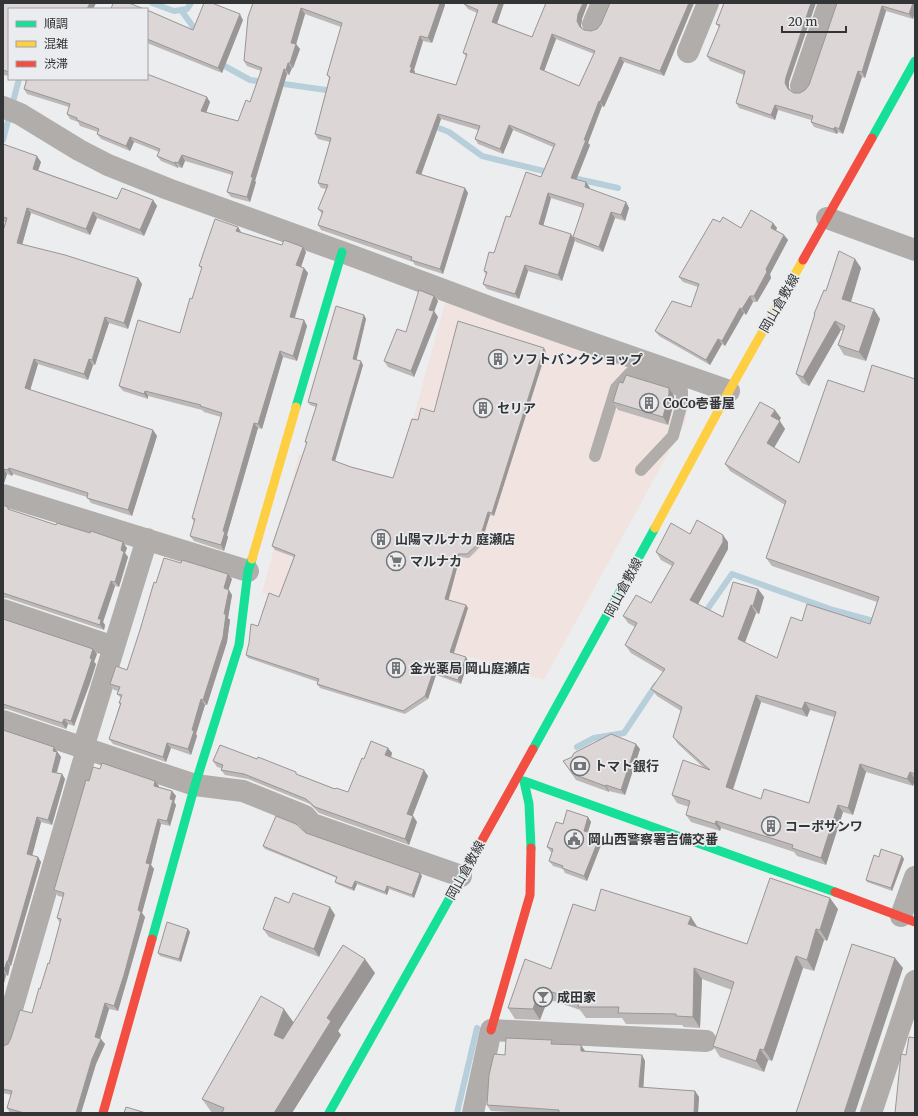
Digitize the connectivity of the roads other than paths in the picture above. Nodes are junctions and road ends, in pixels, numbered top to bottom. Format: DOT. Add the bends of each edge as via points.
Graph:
graph roads {
  1 [pos="602,3"];
  2 [pos="708,3"];
  3 [pos="829,3"];
  4 [pos="593,24"];
  5 [pos="688,52"];
  6 [pos="915,60"];
  7 [pos="801,86"];
  8 [pos="12,111"];
  9 [pos="827,218"];
  10 [pos="915,250"];
  11 [pos="342,252"];
  12 [pos="729,391"];
  13 [pos="595,456"];
  14 [pos="641,470"];
  15 [pos="3,495"];
  16 [pos="147,539"];
  17 [pos="248,570"];
  18 [pos="3,610"];
  19 [pos="114,647"];
  20 [pos="3,721"];
  21 [pos="85,749"];
  22 [pos="520,780"];
  23 [pos="195,785"];
  24 [pos="461,876"];
  25 [pos="915,876"];
  26 [pos="908,919"];
  27 [pos="915,981"];
  28 [pos="908,1025"];
  29 [pos="491,1030"];
  30 [pos="3,1040"];
  31 [pos="706,1041"];
  32 [pos="103,1113"];
  33 [pos="329,1113"];
  34 [pos="473,1113"];
  35 [pos="871,1113"];
  1 -- 4 [label="street"];
  2 -- 5 [label="street"];
  3 -- 7 [label="street"];
  6 -- 9 [label="street, 岡山倉敷線"];
  8 -- 11 [label="street" via="108,165"];
  9 -- 10 [label="street"];
  9 -- 12 [label="street, 岡山倉敷線"];
  11 -- 12 [label="street" via="500,311"];
  11 -- 17 [label="street"];
  12 -- 22 [label="street, 岡山倉敷線"];
  13 -- 14 [label="lane" via="616,388 630,373 682,391 682,402 673,436"];
  15 -- 16 [label="street"];
  16 -- 17 [label="street"];
  16 -- 19 [label="street"];
  17 -- 23 [label="street" via="239,645"];
  18 -- 19 [label="street"];
  19 -- 21 [label="street"];
  20 -- 21 [label="street"];
  21 -- 23 [label="street"];
  21 -- 30 [label="street"];
  22 -- 24 [label="street, 岡山倉敷線"];
  22 -- 26 [label="street" via="797,877"];
  22 -- 29 [label="street" via="529,804 532,857 530,895"];
  23 -- 24 [label="street" via="243,791 306,816 312,824"];
  23 -- 32 [label="street"];
  24 -- 33 [label="street, 岡山倉敷線"];
  25 -- 26 [label="street"];
  27 -- 28 [label="street"];
  28 -- 35 [label="street"];
  29 -- 31 [label="street"];
  29 -- 34 [label="street"];
}
